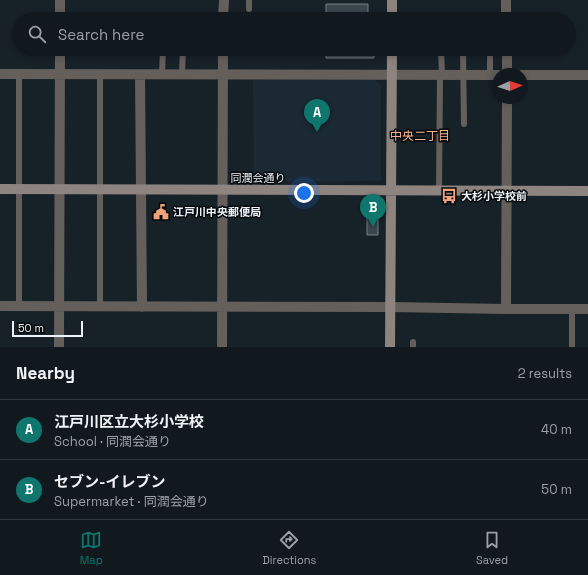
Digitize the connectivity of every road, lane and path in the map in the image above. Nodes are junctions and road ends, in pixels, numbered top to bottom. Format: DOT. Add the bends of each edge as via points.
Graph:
graph roads {
  1 [pos="60,0"];
  2 [pos="224,0"];
  3 [pos="249,0"];
  4 [pos="392,0"];
  5 [pos="506,0"];
  6 [pos="249,8"];
  7 [pos="60,12"];
  8 [pos="224,12"];
  9 [pos="392,12"];
  10 [pos="506,12"];
  11 [pos="60,56"];
  12 [pos="163,56"];
  13 [pos="183,56"];
  14 [pos="223,56"];
  15 [pos="392,56"];
  16 [pos="441,56"];
  17 [pos="464,56"];
  18 [pos="491,56"];
  19 [pos="506,56"];
  20 [pos="493,68"];
  21 [pos="507,68"];
  22 [pos="0,74"];
  23 [pos="19,74"];
  24 [pos="60,74"];
  25 [pos="391,74"];
  26 [pos="100,75"];
  27 [pos="140,75"];
  28 [pos="162,75"];
  29 [pos="182,75"];
  30 [pos="223,75"];
  31 [pos="441,75"];
  32 [pos="464,75"];
  33 [pos="492,75"];
  34 [pos="528,75"];
  35 [pos="588,76"];
  36 [pos="507,104"];
  37 [pos="464,124"];
  38 [pos="0,189"];
  39 [pos="19,189"];
  40 [pos="60,189"];
  41 [pos="100,189"];
  42 [pos="141,190"];
  43 [pos="224,190"];
  44 [pos="391,190"];
  45 [pos="439,191"];
  46 [pos="506,191"];
  47 [pos="588,191"];
  48 [pos="0,306"];
  49 [pos="19,307"];
  50 [pos="59,307"];
  51 [pos="100,307"];
  52 [pos="142,307"];
  53 [pos="391,307"];
  54 [pos="223,308"];
  55 [pos="506,309"];
  56 [pos="572,309"];
  57 [pos="588,309"];
  58 [pos="59,347"];
  59 [pos="222,347"];
  60 [pos="390,347"];
  61 [pos="572,347"];
  1 -- 7 [label="street"];
  2 -- 8 [label="street"];
  3 -- 6 [label="lane"];
  4 -- 9 [label="street"];
  5 -- 10 [label="street"];
  11 -- 24 [label="street"];
  12 -- 28 [label="lane"];
  13 -- 29 [label="lane"];
  14 -- 30 [label="street"];
  15 -- 25 [label="street"];
  16 -- 31 [label="lane"];
  17 -- 32 [label="lane"];
  18 -- 20 [label="lane"];
  19 -- 21 [label="street"];
  22 -- 23 [label="street"];
  23 -- 24 [label="street"];
  23 -- 39 [label="lane"];
  24 -- 26 [label="street"];
  24 -- 40 [label="street"];
  25 -- 30 [label="street"];
  25 -- 31 [label="street"];
  25 -- 44 [label="street"];
  26 -- 27 [label="street"];
  26 -- 41 [label="lane"];
  27 -- 28 [label="street"];
  27 -- 42 [label="street"];
  28 -- 29 [label="street"];
  29 -- 30 [label="street"];
  30 -- 43 [label="street"];
  31 -- 32 [label="street"];
  31 -- 45 [label="lane"];
  32 -- 33 [label="street"];
  32 -- 37 [label="lane"];
  34 -- 35 [label="street"];
  36 -- 46 [label="street"];
  38 -- 39 [label="street, 同潤会通り"];
  39 -- 40 [label="street, 同潤会通り"];
  39 -- 49 [label="lane"];
  40 -- 41 [label="street, 同潤会通り"];
  40 -- 50 [label="street"];
  41 -- 42 [label="street, 同潤会通り"];
  41 -- 51 [label="lane"];
  42 -- 43 [label="street, 同潤会通り"];
  42 -- 52 [label="street"];
  43 -- 44 [label="street, 同潤会通り"];
  43 -- 54 [label="street"];
  44 -- 45 [label="street, 同潤会通り"];
  44 -- 53 [label="street"];
  45 -- 46 [label="street, 同潤会通り"];
  46 -- 47 [label="street, 同潤会通り"];
  46 -- 55 [label="street"];
  48 -- 49 [label="street"];
  49 -- 50 [label="street"];
  50 -- 51 [label="street"];
  50 -- 58 [label="street"];
  51 -- 52 [label="street"];
  52 -- 54 [label="street"];
  53 -- 54 [label="street"];
  53 -- 55 [label="street"];
  53 -- 60 [label="street"];
  54 -- 59 [label="street"];
  55 -- 56 [label="street"];
  56 -- 57 [label="street"];
  56 -- 61 [label="lane"];
}
